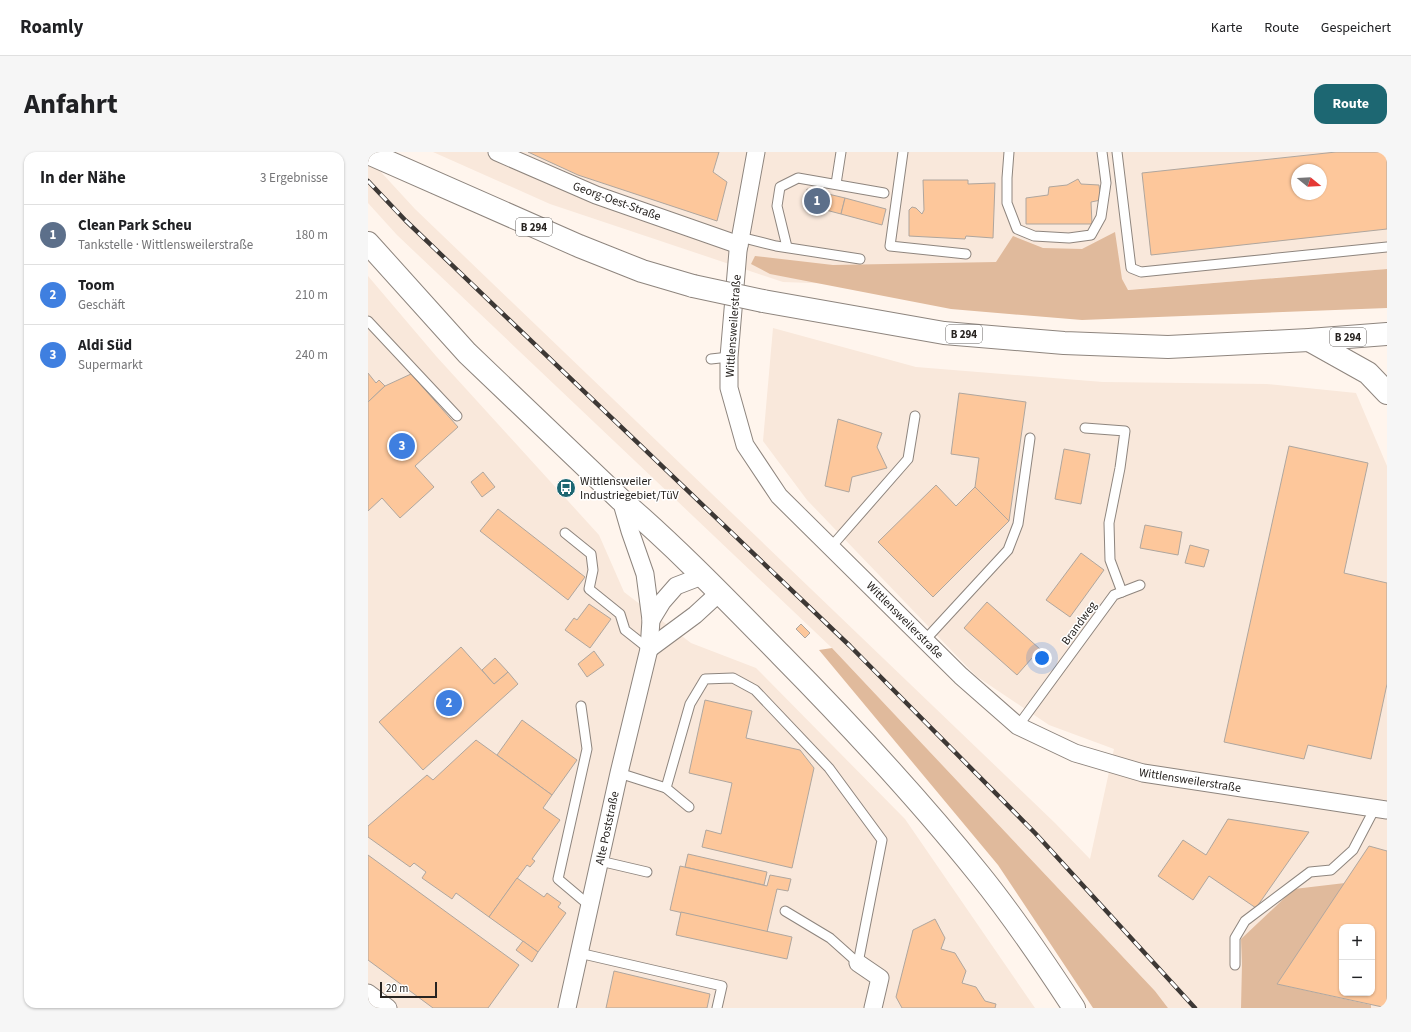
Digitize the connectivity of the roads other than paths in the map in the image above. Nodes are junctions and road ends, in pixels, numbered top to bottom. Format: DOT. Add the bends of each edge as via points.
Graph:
graph roads {
  1 [pos="497,152"];
  2 [pos="756,152"];
  3 [pos="841,152"];
  4 [pos="904,152"];
  5 [pos="1009,152"];
  6 [pos="1102,152"];
  7 [pos="1117,152"];
  8 [pos="373,155"];
  9 [pos="836,184"];
  10 [pos="884,193"];
  11 [pos="740,241"];
  12 [pos="368,243"];
  13 [pos="787,247"];
  14 [pos="1387,247"];
  15 [pos="966,254"];
  16 [pos="860,259"];
  17 [pos="368,321"];
  18 [pos="1387,334"];
  19 [pos="1309,340"];
  20 [pos="729,357"];
  21 [pos="711,359"];
  22 [pos="1387,393"];
  23 [pos="456,416"];
  24 [pos="915,416"];
  25 [pos="1085,428"];
  26 [pos="1030,438"];
  27 [pos="621,500"];
  28 [pos="565,534"];
  29 [pos="831,547"];
  30 [pos="702,576"];
  31 [pos="1140,585"];
  32 [pos="720,592"];
  33 [pos="1122,592"];
  34 [pos="651,620"];
  35 [pos="924,640"];
  36 [pos="649,650"];
  37 [pos="581,706"];
  38 [pos="1018,726"];
  39 [pos="619,772"];
  40 [pos="666,788"];
  41 [pos="689,807"];
  42 [pos="1381,809"];
  43 [pos="600,861"];
  44 [pos="647,872"];
  45 [pos="590,906"];
  46 [pos="785,911"];
  47 [pos="579,953"];
  48 [pos="858,963"];
  49 [pos="1236,965"];
  50 [pos="368,993"];
  51 [pos="388,1008"];
  52 [pos="567,1008"];
  53 [pos="717,1008"];
  54 [pos="873,1008"];
  55 [pos="1074,1008"];
  1 -- 11 [label="street, Georg-Oest-Straße" via="596,195"];
  2 -- 11 [label="street, Wittlensweilerstraße"];
  3 -- 9 [label="lane"];
  4 -- 15 [label="lane" via="890,246"];
  5 -- 6 [label="lane" via="1007,203 1017,229 1034,236 1069,238 1091,235 1101,218 1106,183"];
  7 -- 14 [label="lane" via="1131,268 1141,272"];
  8 -- 19 [label="main road, B 294, bridge" via="642,271 693,286 763,301 944,333 1064,343 1168,347"];
  9 -- 10 [label="lane"];
  9 -- 13 [label="lane" via="798,178 780,187 777,206"];
  11 -- 13 [label="lane"];
  11 -- 20 [label="street, Wittlensweilerstraße"];
  12 -- 27 [label="main road" via="467,352"];
  13 -- 16 [label="lane"];
  17 -- 23 [label="lane"];
  18 -- 19 [label="main road, B 294"];
  19 -- 22 [label="main road" via="1368,373"];
  20 -- 21 [label="lane"];
  20 -- 29 [label="street, Wittlensweilerstraße" via="729,388 745,445 779,496"];
  24 -- 29 [label="lane" via="908,459"];
  25 -- 33 [label="lane" via="1126,431 1109,523 1110,560"];
  26 -- 35 [label="lane" via="1018,524 1008,550"];
  27 -- 30 [label="main road"];
  27 -- 34 [label="street, Alte Poststraße" via="645,574"];
  28 -- 36 [label="lane" via="590,554 593,570 589,589 620,614 625,630"];
  29 -- 35 [label="street, Wittlensweilerstraße"];
  30 -- 32 [label="main road"];
  30 -- 34 [label="street, Alte Poststraße" via="676,586"];
  31 -- 33 [label="lane, Brandweg"];
  32 -- 36 [label="street"];
  32 -- 55 [label="main road" via="822,696 922,805 984,881 1047,965"];
  33 -- 38 [label="lane, Brandweg" via="1114,595"];
  34 -- 36 [label="street, Alte Poststraße"];
  35 -- 38 [label="street, Wittlensweilerstraße"];
  36 -- 39 [label="street, Alte Poststraße"];
  37 -- 45 [label="lane" via="587,749 558,879"];
  38 -- 42 [label="street, Wittlensweilerstraße" via="1075,753 1144,773"];
  39 -- 40 [label="lane"];
  39 -- 43 [label="street, Alte Poststraße"];
  40 -- 41 [label="lane"];
  40 -- 48 [label="lane" via="690,704 705,679 733,678 755,690 829,768 882,840"];
  42 -- 49 [label="lane" via="1353,850 1331,870 1310,872 1245,921 1236,938"];
  43 -- 44 [label="lane"];
  43 -- 45 [label="street, Alte Poststraße"];
  45 -- 47 [label="street, Alte Poststraße"];
  46 -- 48 [label="lane" via="830,938"];
  47 -- 52 [label="street, Alte Poststraße"];
  47 -- 53 [label="lane" via="722,986"];
  48 -- 54 [label="street" via="880,978"];
  50 -- 51 [label="street"];
}
